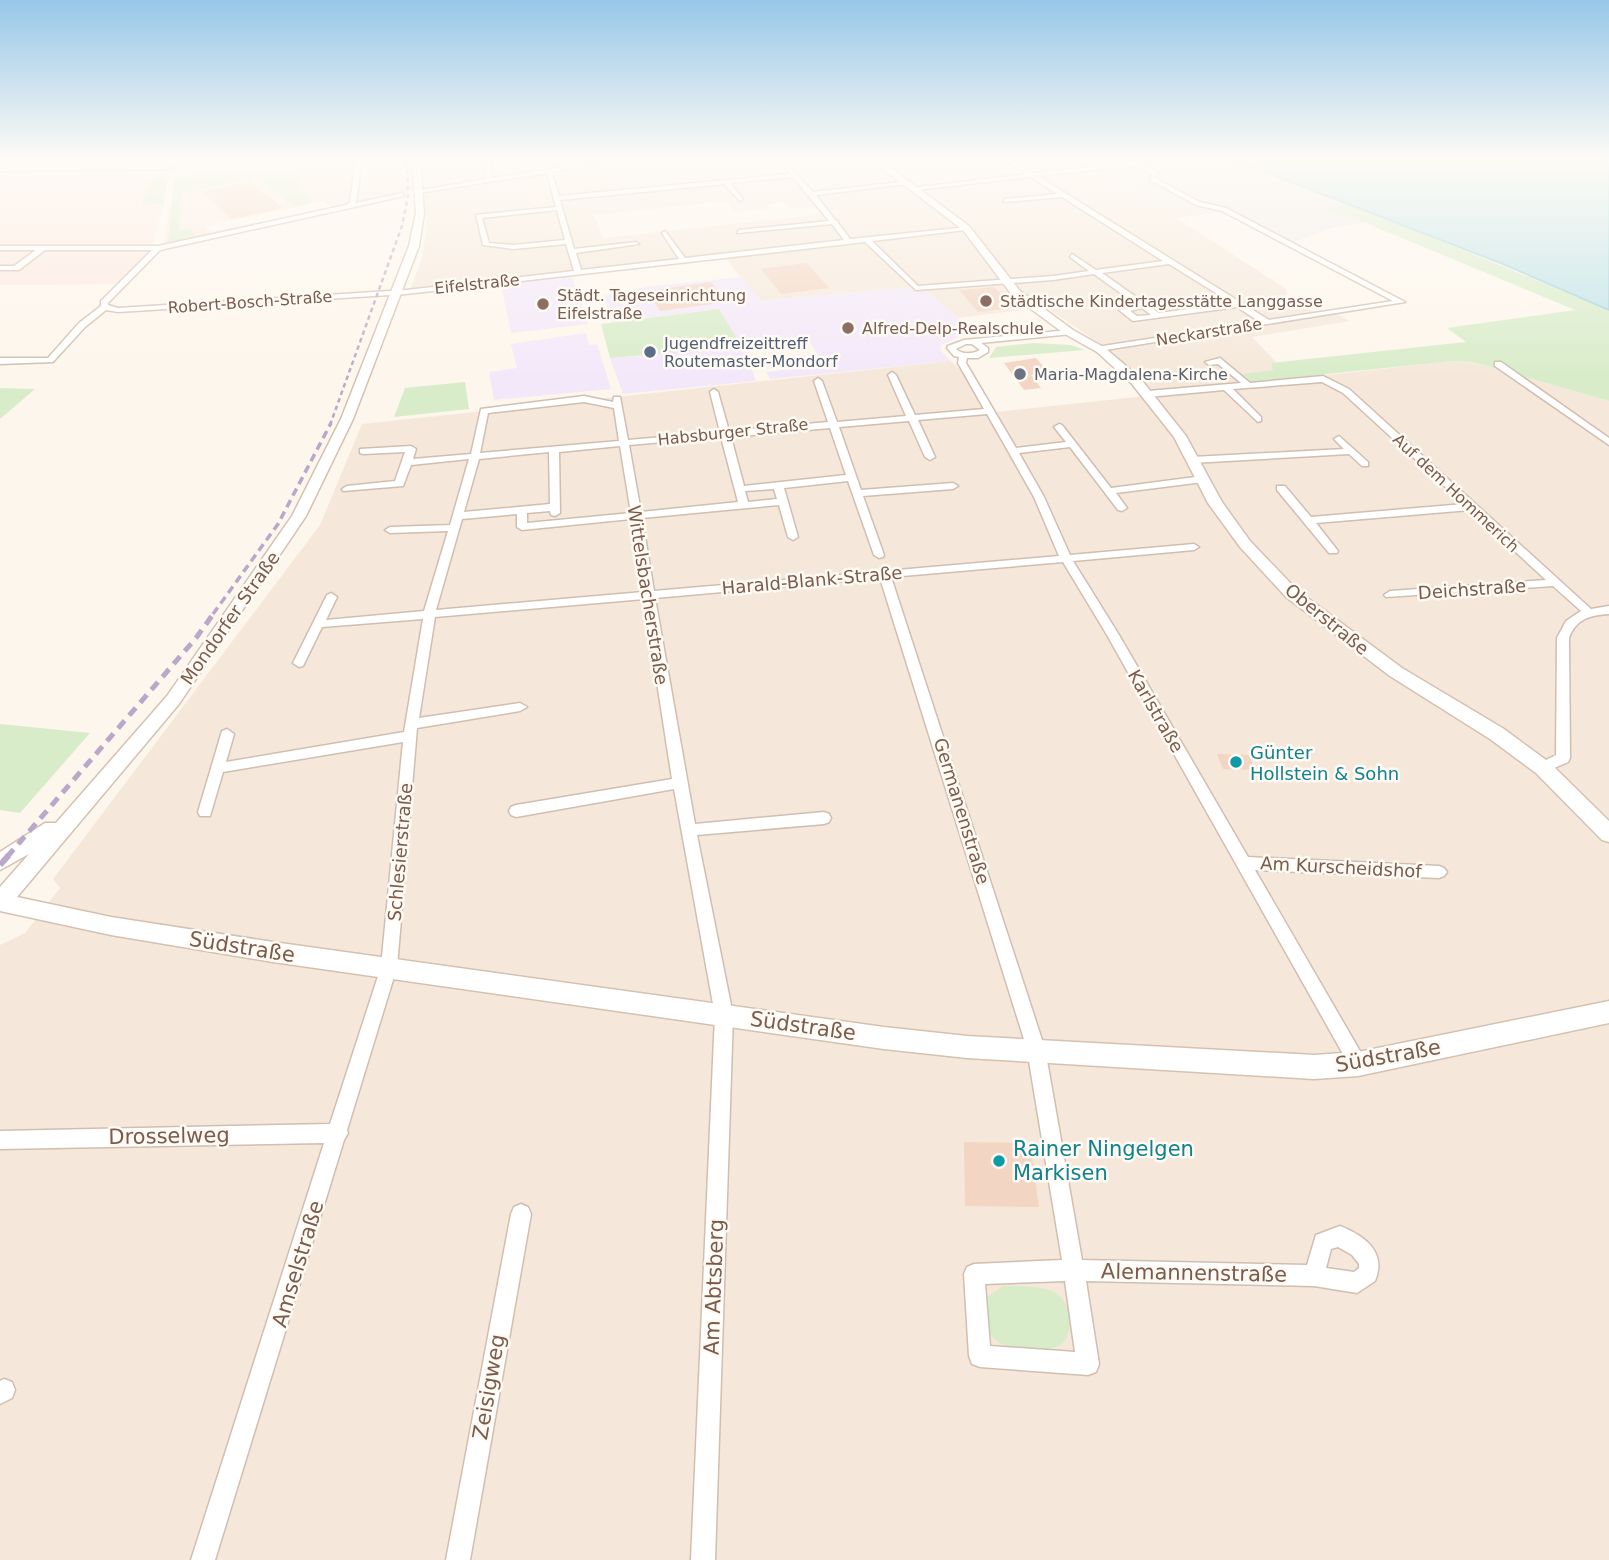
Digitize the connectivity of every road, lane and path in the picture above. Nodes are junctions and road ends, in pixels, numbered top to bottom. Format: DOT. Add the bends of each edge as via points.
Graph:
graph roads {
  1 [pos="232,232"];
  2 [pos="417,232"];
  3 [pos="482,232"];
  4 [pos="566,232"];
  5 [pos="842,232"];
  6 [pos="931,232"];
  7 [pos="968,232"];
  8 [pos="1120,232"];
  9 [pos="1267,232"];
  10 [pos="665,233"];
  11 [pos="866,239"];
  12 [pos="848,241"];
  13 [pos="569,242"];
  14 [pos="636,244"];
  15 [pos="0,248"];
  16 [pos="43,248"];
  17 [pos="158,248"];
  18 [pos="571,251"];
  19 [pos="1072,256"];
  20 [pos="684,261"];
  21 [pos="1168,262"];
  22 [pos="0,268"];
  23 [pos="578,273"];
  24 [pos="1095,273"];
  25 [pos="1007,281"];
  26 [pos="395,293"];
  27 [pos="1237,305"];
  28 [pos="1143,306"];
  29 [pos="105,307"];
  30 [pos="1158,316"];
  31 [pos="1268,323"];
  32 [pos="1069,332"];
  33 [pos="976,343"];
  34 [pos="1099,349"];
  35 [pos="963,356"];
  36 [pos="0,361"];
  37 [pos="1209,362"];
  38 [pos="1498,364"];
  39 [pos="892,375"];
  40 [pos="818,381"];
  41 [pos="1248,385"];
  42 [pos="1226,387"];
  43 [pos="714,392"];
  44 [pos="1148,394"];
  45 [pos="484,411"];
  46 [pos="991,411"];
  47 [pos="910,416"];
  48 [pos="1258,419"];
  49 [pos="831,423"];
  50 [pos="1059,427"];
  51 [pos="726,432"];
  52 [pos="1339,439"];
  53 [pos="1609,442"];
  54 [pos="625,443"];
  55 [pos="1072,444"];
  56 [pos="554,448"];
  57 [pos="363,451"];
  58 [pos="1014,451"];
  59 [pos="1352,452"];
  60 [pos="475,456"];
  61 [pos="930,457"];
  62 [pos="1192,460"];
  63 [pos="407,462"];
  64 [pos="1365,464"];
  65 [pos="851,478"];
  66 [pos="1203,479"];
  67 [pos="778,486"];
  68 [pos="953,486"];
  69 [pos="1281,488"];
  70 [pos="347,489"];
  71 [pos="740,489"];
  72 [pos="1109,491"];
  73 [pos="858,493"];
  74 [pos="783,502"];
  75 [pos="744,505"];
  76 [pos="555,507"];
  77 [pos="1470,507"];
  78 [pos="1122,508"];
  79 [pos="522,510"];
  80 [pos="634,516"];
  81 [pos="1308,520"];
  82 [pos="455,522"];
  83 [pos="556,523"];
  84 [pos="390,530"];
  85 [pos="793,537"];
  86 [pos="1194,547"];
  87 [pos="1332,551"];
  88 [pos="879,555"];
  89 [pos="1066,558"];
  90 [pos="884,574"];
  91 [pos="1554,583"];
  92 [pos="647,593"];
  93 [pos="1390,595"];
  94 [pos="331,597"];
  95 [pos="1609,610"];
  96 [pos="1587,611"];
  97 [pos="430,612"];
  98 [pos="319,624"];
  99 [pos="299,663"];
  100 [pos="520,707"];
  101 [pos="410,730"];
  102 [pos="227,734"];
  103 [pos="218,768"];
  104 [pos="1544,768"];
  105 [pos="680,783"];
  106 [pos="78,810"];
  107 [pos="516,811"];
  108 [pos="205,812"];
  109 [pos="824,818"];
  110 [pos="689,830"];
  111 [pos="1609,834"];
  112 [pos="0,862"];
  113 [pos="1244,863"];
  114 [pos="1439,872"];
  115 [pos="0,902"];
  116 [pos="389,967"];
  117 [pos="1609,1012"];
  118 [pos="724,1015"];
  119 [pos="1036,1049"];
  120 [pos="1358,1064"];
  121 [pos="339,1133"];
  122 [pos="0,1140"];
  123 [pos="521,1214"];
  124 [pos="1074,1270"];
  125 [pos="1314,1276"];
  126 [pos="203,1560"];
  127 [pos="458,1560"];
  128 [pos="703,1560"];
  1 -- 17 [label="street"];
  2 -- 26 [label="street, Mondorfer Straße"];
  3 -- 13 [label="street" via="486,245"];
  4 -- 13 [label="street"];
  5 -- 12 [label="street"];
  6 -- 11 [label="street, Eifelstraße"];
  7 -- 25 [label="street"];
  8 -- 21 [label="street"];
  9 -- 31 [label="street, Neckarstraße" via="1401,302"];
  10 -- 20 [label="street"];
  11 -- 12 [label="street, Eifelstraße"];
  11 -- 25 [label="street" via="916,288"];
  12 -- 20 [label="street, Eifelstraße"];
  13 -- 18 [label="street"];
  14 -- 18 [label="street"];
  15 -- 16 [label="street"];
  16 -- 17 [label="street"];
  16 -- 22 [label="street" via="16,268"];
  17 -- 29 [label="street"];
  18 -- 23 [label="street"];
  19 -- 24 [label="street"];
  20 -- 23 [label="street, Eifelstraße"];
  21 -- 24 [label="street"];
  21 -- 27 [label="street"];
  23 -- 26 [label="street, Eifelstraße"];
  24 -- 25 [label="street"];
  24 -- 28 [label="street"];
  25 -- 32 [label="street" via="1016,293"];
  26 -- 29 [label="street, Robert-Bosch-Straße" via="118,310"];
  26 -- 106 [label="street, Mondorfer Straße" via="335,448 277,552 173,699"];
  27 -- 30 [label="street"];
  27 -- 31 [label="street"];
  28 -- 30 [label="street"];
  28 -- 30 [label="street" via="1123,310 1136,319"];
  29 -- 36 [label="street" via="50,360"];
  31 -- 34 [label="street, Neckarstraße"];
  32 -- 33 [label="street"];
  32 -- 34 [label="street"];
  33 -- 35 [label="street" via="984,353"];
  33 -- 35 [label="street" via="953,345 953,351"];
  34 -- 44 [label="street, Oberstraße"];
  35 -- 46 [label="street, Karlstraße" via="962,363"];
  37 -- 41 [label="street" via="1220,361"];
  38 -- 53 [label="street"];
  39 -- 47 [label="street"];
  40 -- 49 [label="street"];
  41 -- 42 [label="street"];
  41 -- 77 [label="street, Auf dem Hommerich" via="1323,379 1346,391"];
  42 -- 44 [label="street"];
  42 -- 48 [label="street"];
  43 -- 51 [label="street"];
  44 -- 62 [label="street, Oberstraße"];
  45 -- 54 [label="street, Wittelsbacherstraße" via="584,399 618,402"];
  45 -- 60 [label="street, Schlesierstraße"];
  46 -- 47 [label="street, Habsburger Straße"];
  46 -- 58 [label="street, Karlstraße"];
  47 -- 49 [label="street, Habsburger Straße"];
  47 -- 61 [label="street"];
  49 -- 51 [label="street, Habsburger Straße"];
  49 -- 65 [label="street"];
  50 -- 55 [label="street"];
  51 -- 54 [label="street, Habsburger Straße"];
  51 -- 71 [label="street"];
  52 -- 59 [label="street"];
  54 -- 56 [label="street, Habsburger Straße"];
  54 -- 80 [label="street, Wittelsbacherstraße"];
  55 -- 58 [label="street"];
  55 -- 72 [label="street"];
  56 -- 60 [label="street, Habsburger Straße"];
  56 -- 76 [label="street"];
  57 -- 63 [label="street" via="411,449"];
  58 -- 89 [label="street, Karlstraße"];
  59 -- 62 [label="street"];
  59 -- 64 [label="street"];
  60 -- 63 [label="street, Habsburger Straße"];
  60 -- 82 [label="street, Schlesierstraße"];
  62 -- 66 [label="street, Oberstraße"];
  63 -- 70 [label="street" via="399,484"];
  65 -- 67 [label="street"];
  65 -- 73 [label="street"];
  66 -- 72 [label="street"];
  66 -- 104 [label="street, Oberstraße" via="1245,544 1292,594 1385,664"];
  67 -- 71 [label="street"];
  67 -- 74 [label="street"];
  68 -- 73 [label="street"];
  69 -- 81 [label="street"];
  71 -- 75 [label="street"];
  72 -- 78 [label="street"];
  73 -- 88 [label="street"];
  74 -- 75 [label="street"];
  74 -- 85 [label="street"];
  75 -- 80 [label="street"];
  76 -- 79 [label="street"];
  76 -- 83 [label="street"];
  77 -- 81 [label="street"];
  77 -- 91 [label="street, Auf dem Hommerich"];
  79 -- 82 [label="street"];
  79 -- 83 [label="street" via="522,527"];
  80 -- 83 [label="street"];
  80 -- 92 [label="street, Wittelsbacherstraße"];
  81 -- 87 [label="street"];
  82 -- 84 [label="street"];
  82 -- 97 [label="street, Schlesierstraße"];
  86 -- 89 [label="street, Harald-Blank-Straße"];
  89 -- 90 [label="street, Harald-Blank-Straße"];
  89 -- 113 [label="street, Karlstraße"];
  90 -- 92 [label="street, Harald-Blank-Straße"];
  90 -- 119 [label="street, Germanenstraße"];
  91 -- 93 [label="street, Deichstraße"];
  91 -- 96 [label="street, Auf dem Hommerich"];
  92 -- 97 [label="street, Harald-Blank-Straße"];
  92 -- 105 [label="street, Wittelsbacherstraße"];
  94 -- 98 [label="street"];
  95 -- 96 [label="street"];
  96 -- 104 [label="street" via="1566,627 1563,758"];
  97 -- 98 [label="street"];
  97 -- 101 [label="street, Schlesierstraße"];
  98 -- 99 [label="street"];
  100 -- 101 [label="street"];
  101 -- 103 [label="street"];
  101 -- 116 [label="street, Schlesierstraße"];
  102 -- 103 [label="street"];
  103 -- 108 [label="street"];
  104 -- 111 [label="street, Oberstraße"];
  105 -- 107 [label="street"];
  105 -- 110 [label="street, Wittelsbacherstraße"];
  106 -- 112 [label="street"];
  106 -- 115 [label="street, Mondorfer Straße"];
  109 -- 110 [label="street"];
  110 -- 118 [label="street, Wittelsbacherstraße"];
  113 -- 114 [label="street, Am Kurscheidshof"];
  113 -- 120 [label="street, Karlstraße"];
  115 -- 116 [label="street, Südstraße" via="111,926"];
  116 -- 118 [label="street, Südstraße"];
  116 -- 121 [label="street, Amselstraße"];
  117 -- 120 [label="street, Südstraße"];
  118 -- 119 [label="street, Südstraße" via="884,1038"];
  118 -- 128 [label="street, Am Abtsberg"];
  119 -- 120 [label="street, Südstraße" via="1314,1067"];
  119 -- 124 [label="street, Alemannenstraße"];
  121 -- 122 [label="street, Drosselweg"];
  121 -- 126 [label="street, Amselstraße"];
  123 -- 127 [label="street, Zeisigweg"];
  124 -- 124 [label="street, Alemannenstraße" via="1088,1364 979,1356 974,1273"];
  124 -- 125 [label="street, Alemannenstraße"];
}
